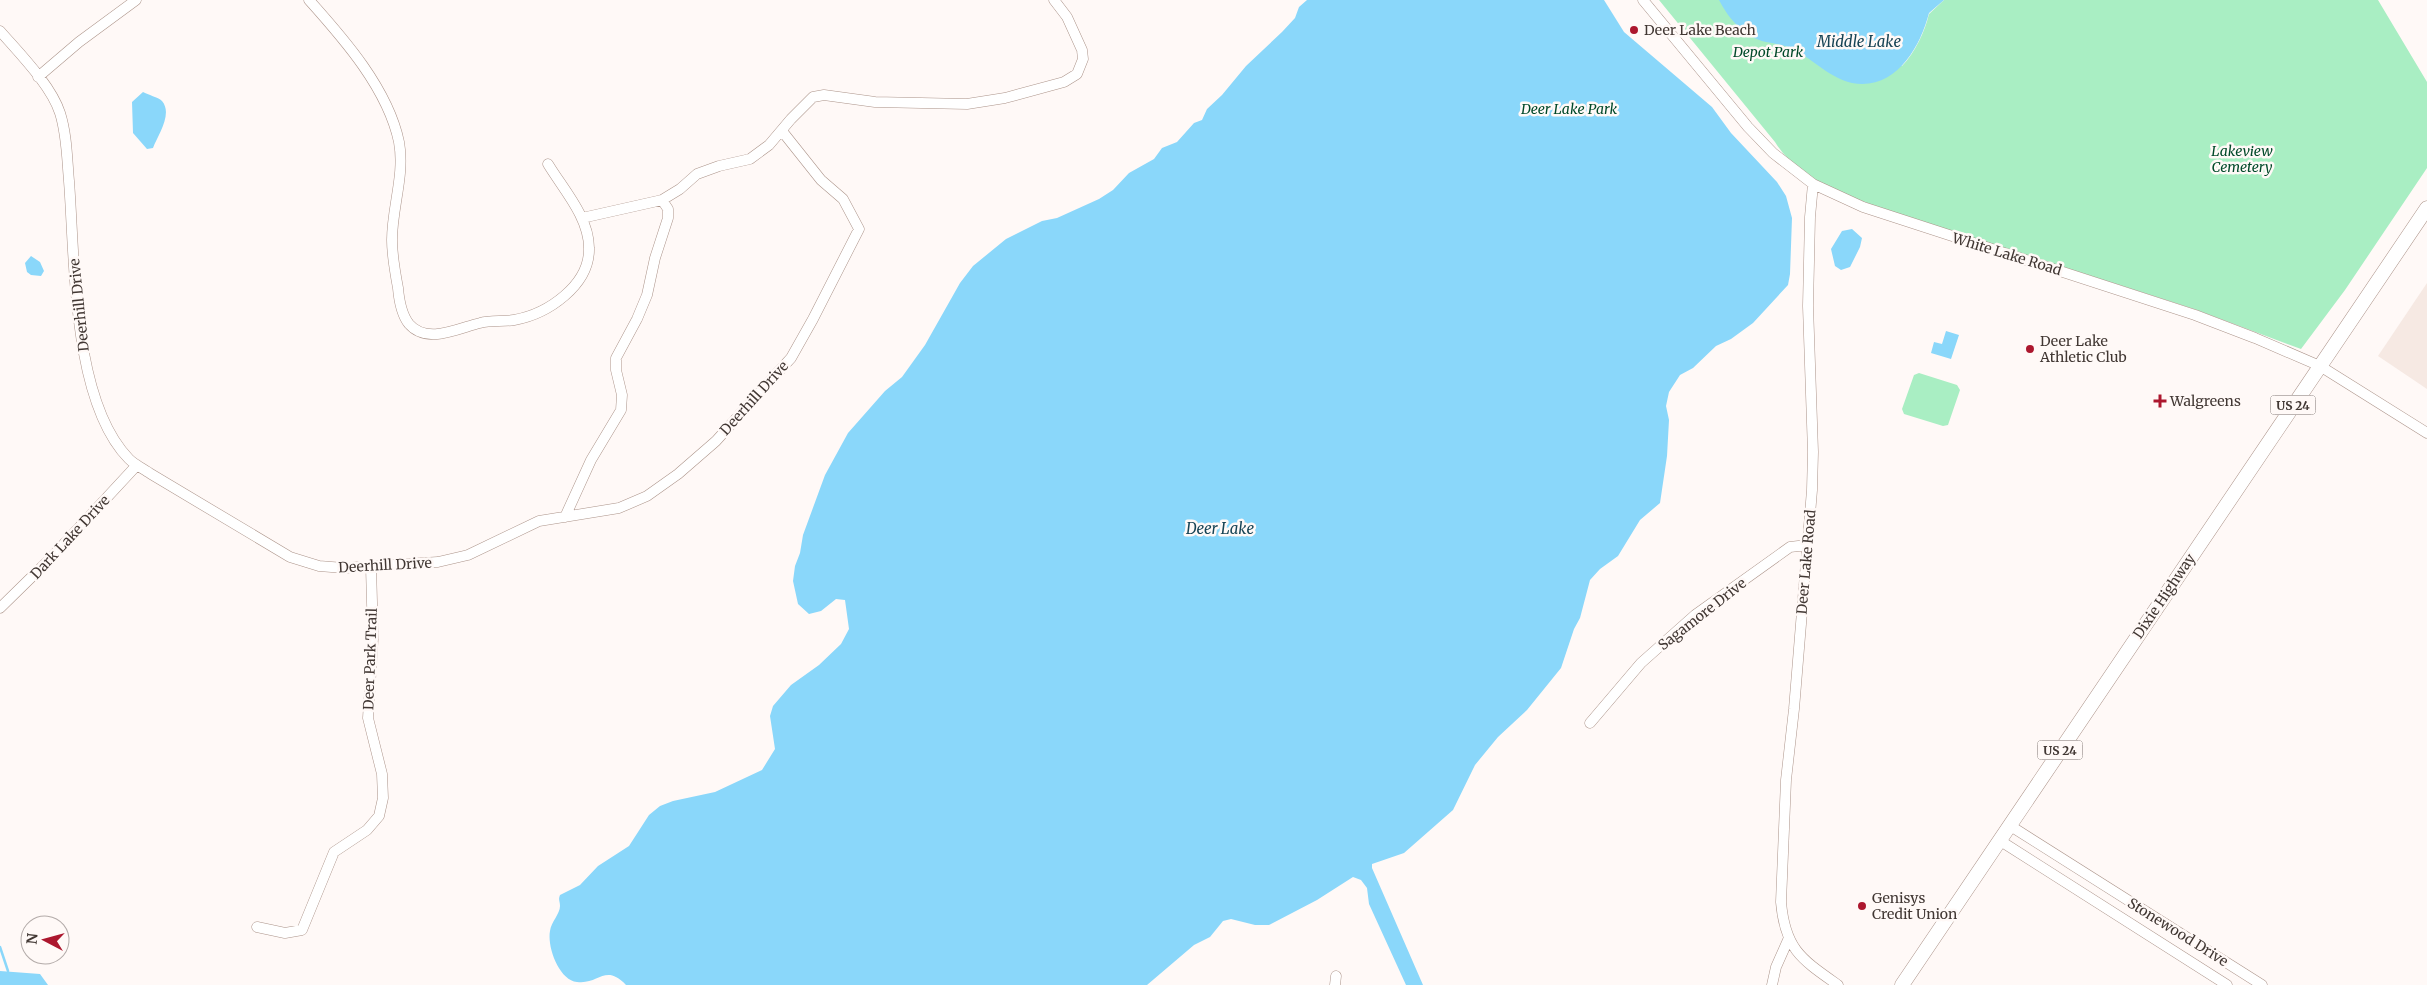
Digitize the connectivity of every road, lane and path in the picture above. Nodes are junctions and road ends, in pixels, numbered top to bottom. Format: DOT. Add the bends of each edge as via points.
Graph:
graph roads {
  1 [pos="136,0"];
  2 [pos="309,0"];
  3 [pos="1054,0"];
  4 [pos="1643,0"];
  5 [pos="0,31"];
  6 [pos="38,77"];
  7 [pos="782,131"];
  8 [pos="548,164"];
  9 [pos="1813,184"];
  10 [pos="662,200"];
  11 [pos="2427,208"];
  12 [pos="582,218"];
  13 [pos="2320,366"];
  14 [pos="2427,433"];
  15 [pos="137,465"];
  16 [pos="565,517"];
  17 [pos="1807,545"];
  18 [pos="371,567"];
  19 [pos="0,608"];
  20 [pos="1590,723"];
  21 [pos="2009,825"];
  22 [pos="1999,840"];
  23 [pos="2117,893"];
  24 [pos="2107,908"];
  25 [pos="257,927"];
  26 [pos="1788,940"];
  27 [pos="2239,970"];
  28 [pos="1772,985"];
  29 [pos="1838,985"];
  30 [pos="1902,985"];
  31 [pos="2227,985"];
  32 [pos="2262,985"];
  1 -- 6 [label="street"];
  2 -- 12 [label="street" via="348,44 392,118 399,143 400,170 393,254 403,314 410,325 419,331 441,334 539,312 567,293 586,268 589,245"];
  3 -- 7 [label="street" via="1067,17 1083,59 1077,74 1064,82 983,102 875,102 832,96 813,97"];
  4 -- 9 [label="street, White Lake Road" via="1748,127 1773,153"];
  5 -- 6 [label="street, Deerhill Drive"];
  6 -- 15 [label="street, Deerhill Drive" via="60,112 64,130 81,341 88,380 99,411 113,436"];
  7 -- 10 [label="street" via="769,146 750,159 697,174"];
  7 -- 16 [label="street, Deerhill Drive" via="821,180 843,199 859,229 800,342 780,370 716,441 678,474 647,496 619,508"];
  8 -- 12 [label="street"];
  9 -- 13 [label="street, White Lake Road" via="1862,207 2195,315"];
  9 -- 17 [label="street, Deer Lake Road" via="1808,313 1813,452"];
  10 -- 12 [label="street"];
  10 -- 16 [label="street" via="668,209 668,218 647,295 616,358 621,410 591,460"];
  11 -- 13 [label="main road, Dixie Highway / US 24"];
  13 -- 14 [label="street, White Lake Road"];
  13 -- 21 [label="main road, Dixie Highway / US 24"];
  15 -- 18 [label="street, Deerhill Drive" via="290,557 319,566"];
  15 -- 19 [label="street, Dark Lake Drive"];
  16 -- 18 [label="street, Deerhill Drive" via="539,521 451,560"];
  17 -- 20 [label="street, Sagamore Drive" via="1790,547 1695,616 1641,663"];
  17 -- 26 [label="street, Deer Lake Road" via="1786,780 1780,902"];
  18 -- 25 [label="street, Deer Park Trail" via="373,638 368,718 382,774 383,798 378,816 367,830 334,852 302,930 285,933"];
  21 -- 22 [label="main road, Dixie Highway / US 24"];
  21 -- 23 [label="street, Stonewood Drive"];
  22 -- 24 [label="street, Stonewood Drive"];
  22 -- 30 [label="main road, Dixie Highway / US 24"];
  23 -- 24 [label="street, Stonewood Drive"];
  23 -- 27 [label="street, Stonewood Drive"];
  24 -- 31 [label="street, Stonewood Drive"];
  26 -- 28 [label="street"];
  26 -- 29 [label="street, Deer Lake Road" via="1812,967"];
  27 -- 31 [label="street, Stonewood Drive"];
  27 -- 32 [label="street, Stonewood Drive"];
}
